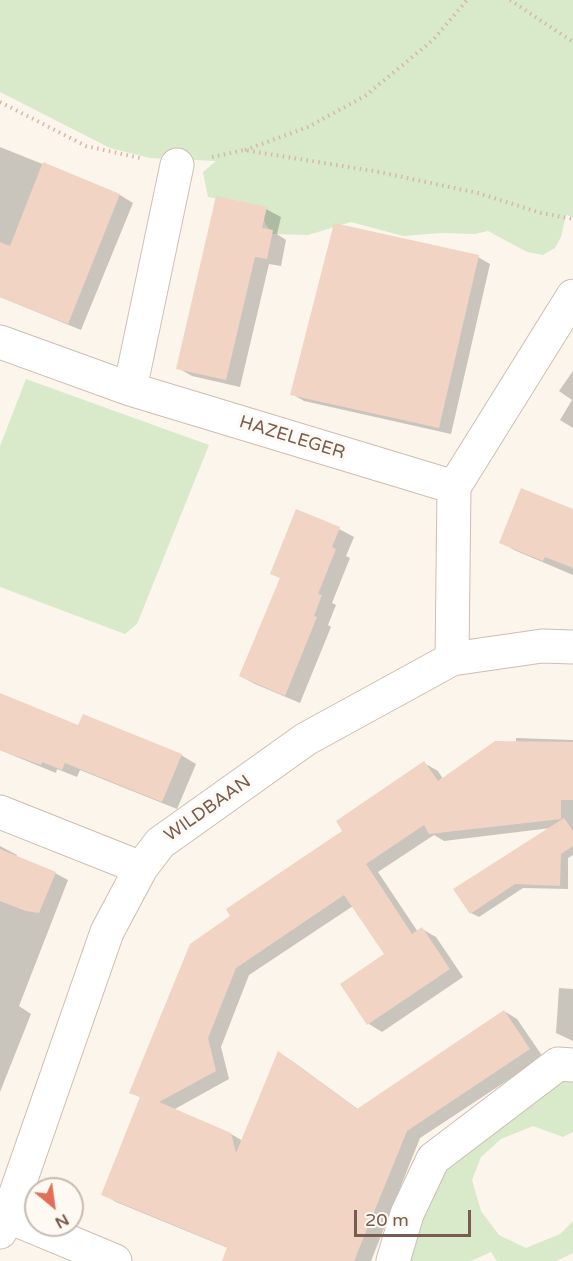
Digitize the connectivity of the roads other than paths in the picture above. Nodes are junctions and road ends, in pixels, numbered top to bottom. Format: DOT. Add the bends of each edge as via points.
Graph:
graph roads {
  1 [pos="177,165"];
  2 [pos="573,296"];
  3 [pos="0,342"];
  4 [pos="130,389"];
  5 [pos="454,487"];
  6 [pos="573,647"];
  7 [pos="452,659"];
  8 [pos="0,812"];
  9 [pos="141,868"];
  10 [pos="573,1065"];
  11 [pos="3,1221"];
  12 [pos="115,1261"];
  13 [pos="393,1261"];
  1 -- 4 [label="street"];
  2 -- 5 [label="street"];
  3 -- 4 [label="street, HAZELEGER"];
  4 -- 5 [label="street, HAZELEGER"];
  5 -- 7 [label="street"];
  6 -- 7 [label="street, WILDBAAN" via="542,646"];
  7 -- 9 [label="street, WILDBAAN" via="306,740 160,843"];
  8 -- 9 [label="street"];
  9 -- 11 [label="street, WILDBAAN" via="107,932"];
  10 -- 13 [label="street" via="558,1064 433,1159 407,1214"];
  11 -- 12 [label="street"];
}
